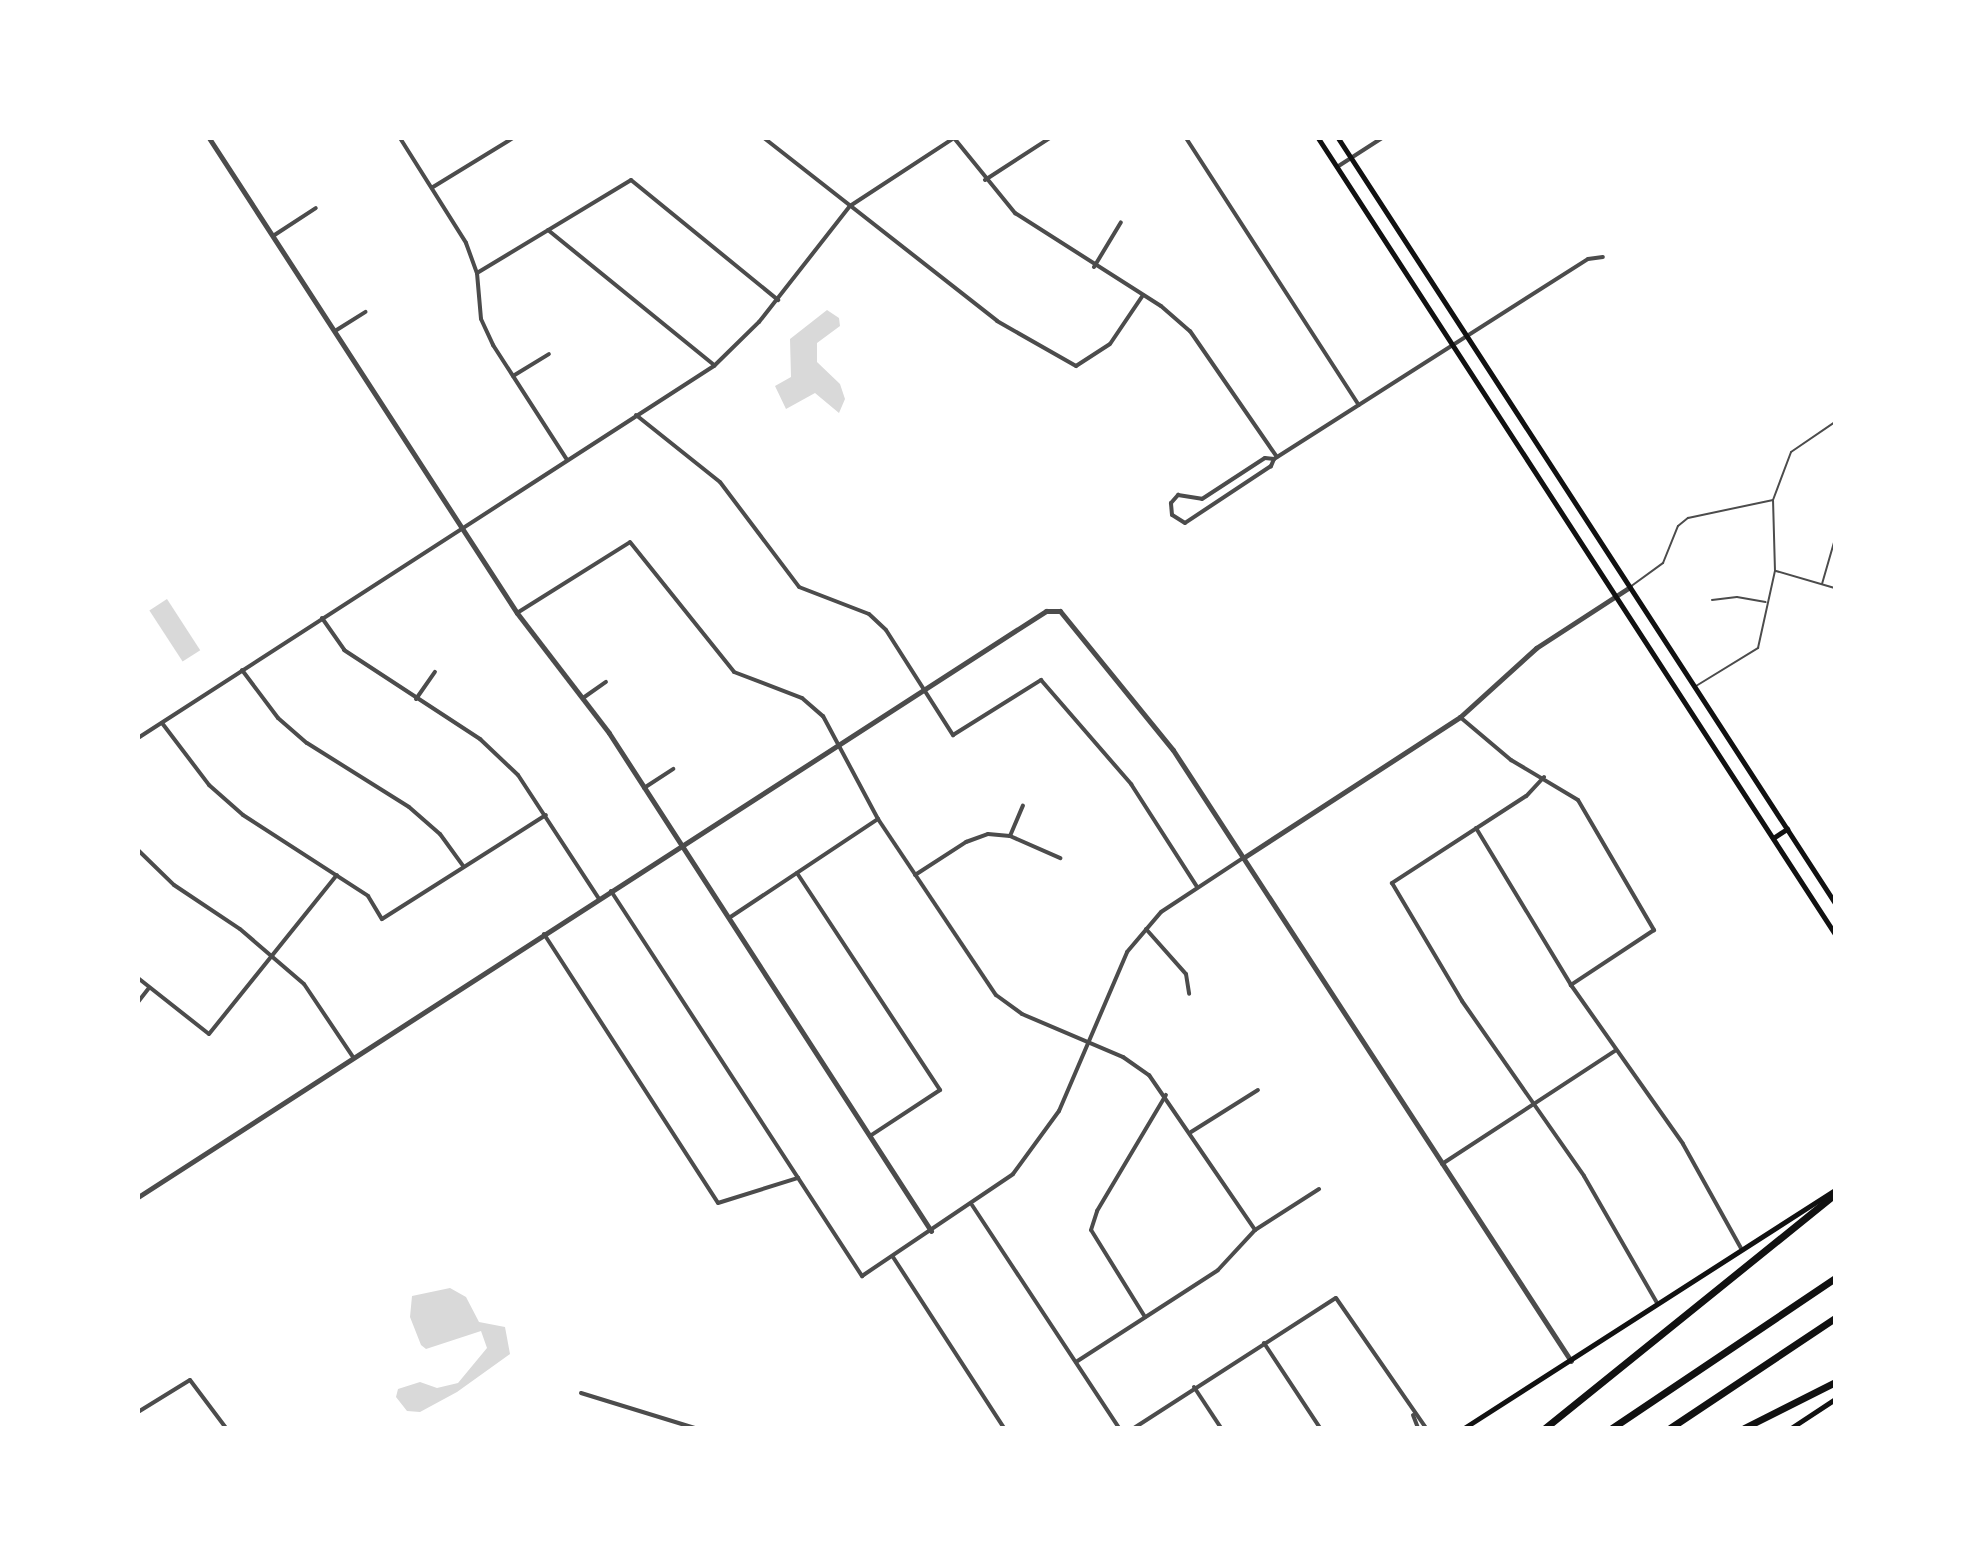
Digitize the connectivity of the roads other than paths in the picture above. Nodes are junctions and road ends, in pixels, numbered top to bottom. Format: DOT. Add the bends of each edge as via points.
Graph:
graph roads {
  1 [pos="210,138"];
  2 [pos="400,138"];
  3 [pos="513,138"];
  4 [pos="954,138"];
  5 [pos="1050,138"];
  6 [pos="1186,138"];
  7 [pos="1318,138"];
  8 [pos="1338,138"];
  9 [pos="1382,138"];
  10 [pos="767,139"];
  11 [pos="1351,158"];
  12 [pos="1337,167"];
  13 [pos="985,180"];
  14 [pos="432,187"];
  15 [pos="850,206"];
  16 [pos="316,208"];
  17 [pos="1121,222"];
  18 [pos="548,230"];
  19 [pos="273,236"];
  20 [pos="1603,257"];
  21 [pos="1094,267"];
  22 [pos="477,273"];
  23 [pos="1143,295"];
  24 [pos="778,300"];
  25 [pos="366,312"];
  26 [pos="335,331"];
  27 [pos="1468,337"];
  28 [pos="1453,346"];
  29 [pos="549,354"];
  30 [pos="714,366"];
  31 [pos="513,376"];
  32 [pos="1359,405"];
  33 [pos="636,415"];
  34 [pos="1835,422"];
  35 [pos="1275,458"];
  36 [pos="567,460"];
  37 [pos="1835,481"];
  38 [pos="1773,500"];
  39 [pos="1835,506"];
  40 [pos="462,528"];
  41 [pos="1835,539"];
  42 [pos="1775,571"];
  43 [pos="1822,585"];
  44 [pos="1630,587"];
  45 [pos="1835,588"];
  46 [pos="1616,596"];
  47 [pos="1712,600"];
  48 [pos="1768,602"];
  49 [pos="517,613"];
  50 [pos="322,618"];
  51 [pos="242,670"];
  52 [pos="435,672"];
  53 [pos="606,682"];
  54 [pos="1695,687"];
  55 [pos="924,689"];
  56 [pos="583,698"];
  57 [pos="416,699"];
  58 [pos="1460,717"];
  59 [pos="162,723"];
  60 [pos="138,738"];
  61 [pos="839,744"];
  62 [pos="673,769"];
  63 [pos="1544,777"];
  64 [pos="644,788"];
  65 [pos="1023,806"];
  66 [pos="546,815"];
  67 [pos="878,819"];
  68 [pos="1476,828"];
  69 [pos="1787,829"];
  70 [pos="1010,836"];
  71 [pos="1773,838"];
  72 [pos="680,846"];
  73 [pos="138,850"];
  74 [pos="1060,858"];
  75 [pos="1243,858"];
  76 [pos="463,866"];
  77 [pos="797,873"];
  78 [pos="337,875"];
  79 [pos="915,875"];
  80 [pos="1197,887"];
  81 [pos="611,891"];
  82 [pos="599,899"];
  83 [pos="1835,903"];
  84 [pos="729,918"];
  85 [pos="1146,929"];
  86 [pos="544,934"];
  87 [pos="1835,934"];
  88 [pos="273,954"];
  89 [pos="138,978"];
  90 [pos="1571,985"];
  91 [pos="149,988"];
  92 [pos="1189,994"];
  93 [pos="138,1002"];
  94 [pos="1088,1042"];
  95 [pos="1616,1050"];
  96 [pos="353,1057"];
  97 [pos="1258,1090"];
  98 [pos="1166,1095"];
  99 [pos="1533,1106"];
  100 [pos="1191,1132"];
  101 [pos="870,1136"];
  102 [pos="1442,1164"];
  103 [pos="798,1178"];
  104 [pos="1319,1189"];
  105 [pos="1835,1192"];
  106 [pos="138,1197"];
  107 [pos="972,1205"];
  108 [pos="1255,1230"];
  109 [pos="931,1231"];
  110 [pos="1741,1248"];
  111 [pos="893,1257"];
  112 [pos="1835,1278"];
  113 [pos="1657,1303"];
  114 [pos="1145,1317"];
  115 [pos="1835,1318"];
  116 [pos="1264,1343"];
  117 [pos="1571,1361"];
  118 [pos="1076,1362"];
  119 [pos="1835,1382"];
  120 [pos="1194,1387"];
  121 [pos="581,1393"];
  122 [pos="1835,1399"];
  123 [pos="138,1412"];
  124 [pos="1413,1415"];
  125 [pos="226,1428"];
  126 [pos="695,1428"];
  127 [pos="1004,1428"];
  128 [pos="1119,1428"];
  129 [pos="1134,1428"];
  130 [pos="1221,1428"];
  131 [pos="1320,1428"];
  132 [pos="1418,1428"];
  133 [pos="1426,1428"];
  134 [pos="1464,1428"];
  135 [pos="1545,1428"];
  136 [pos="1612,1428"];
  137 [pos="1670,1428"];
  138 [pos="1744,1428"];
  139 [pos="1791,1428"];
  1 -- 19 [label="street"];
  2 -- 14 [label="street"];
  3 -- 14 [label="street"];
  4 -- 13 [label="street"];
  4 -- 15 [label="street"];
  5 -- 13 [label="street"];
  6 -- 32 [label="street"];
  7 -- 12 [label="main road"];
  8 -- 11 [label="main road"];
  9 -- 11 [label="street"];
  10 -- 15 [label="street"];
  11 -- 12 [label="street"];
  11 -- 27 [label="main road"];
  12 -- 28 [label="main road"];
  13 -- 21 [label="street" via="1015,213"];
  14 -- 22 [label="street" via="466,243"];
  15 -- 23 [label="street" via="997,321 1076,366 1110,344"];
  15 -- 24 [label="street"];
  16 -- 19 [label="street"];
  17 -- 21 [label="street"];
  18 -- 22 [label="street"];
  18 -- 24 [label="street" via="631,180"];
  18 -- 30 [label="street"];
  19 -- 26 [label="street"];
  20 -- 27 [label="street" via="1588,259"];
  21 -- 23 [label="street"];
  22 -- 31 [label="street" via="481,319"];
  23 -- 35 [label="street" via="1200,342"];
  24 -- 30 [label="street"];
  25 -- 26 [label="street"];
  26 -- 40 [label="street"];
  27 -- 28 [label="street"];
  27 -- 44 [label="main road"];
  28 -- 32 [label="street"];
  28 -- 46 [label="main road"];
  29 -- 31 [label="street"];
  30 -- 33 [label="street"];
  31 -- 36 [label="street"];
  32 -- 35 [label="street"];
  33 -- 36 [label="street"];
  33 -- 55 [label="street" via="720,482 799,587 869,614 886,630"];
  34 -- 38 [label="lane" via="1791,452"];
  35 -- 35 [label="street" via="1265,458 1202,499 1178,495 1171,503 1172,515 1185,523 1271,466"];
  36 -- 40 [label="street"];
  37 -- 39 [label="lane"];
  38 -- 42 [label="lane"];
  38 -- 44 [label="lane" via="1688,518 1678,526 1663,563"];
  40 -- 49 [label="street"];
  40 -- 50 [label="street"];
  41 -- 43 [label="lane"];
  42 -- 43 [label="lane"];
  42 -- 48 [label="lane"];
  43 -- 45 [label="lane"];
  44 -- 46 [label="street"];
  44 -- 54 [label="main road"];
  46 -- 58 [label="street" via="1536,648"];
  46 -- 71 [label="main road"];
  47 -- 48 [label="lane"];
  48 -- 54 [label="lane" via="1758,648"];
  49 -- 56 [label="street"];
  49 -- 61 [label="street" via="630,542 734,672 813,706"];
  50 -- 51 [label="street"];
  50 -- 57 [label="street" via="344,650"];
  51 -- 59 [label="street"];
  51 -- 76 [label="street" via="278,718 307,743 409,807 440,834"];
  52 -- 57 [label="street"];
  53 -- 56 [label="street"];
  54 -- 69 [label="main road"];
  55 -- 61 [label="street"];
  55 -- 75 [label="street" via="1046,611 1060,611 1150,717"];
  55 -- 80 [label="street" via="953,735 1041,680 1131,784"];
  56 -- 64 [label="street"];
  57 -- 66 [label="street" via="480,739 518,775"];
  58 -- 63 [label="street" via="1483,740"];
  58 -- 75 [label="street"];
  59 -- 60 [label="street"];
  59 -- 78 [label="street" via="209,785 243,815"];
  61 -- 67 [label="street"];
  61 -- 72 [label="street"];
  62 -- 64 [label="street"];
  63 -- 68 [label="street" via="1526,796"];
  63 -- 90 [label="street" via="1578,800 1654,930"];
  64 -- 72 [label="street"];
  65 -- 70 [label="street"];
  66 -- 76 [label="street"];
  66 -- 82 [label="street"];
  67 -- 77 [label="street"];
  67 -- 79 [label="street"];
  68 -- 90 [label="street"];
  68 -- 99 [label="street" via="1392,883"];
  69 -- 71 [label="main road"];
  69 -- 83 [label="main road"];
  70 -- 74 [label="street"];
  70 -- 79 [label="street" via="988,834 966,842"];
  71 -- 87 [label="main road"];
  72 -- 81 [label="street"];
  72 -- 84 [label="street"];
  73 -- 88 [label="street" via="174,885"];
  75 -- 80 [label="street"];
  75 -- 102 [label="street"];
  76 -- 78 [label="street" via="382,919 368,896"];
  77 -- 84 [label="street"];
  77 -- 101 [label="street" via="940,1090"];
  78 -- 88 [label="street"];
  79 -- 94 [label="street" via="996,995 1022,1014"];
  80 -- 85 [label="street"];
  81 -- 82 [label="street"];
  81 -- 103 [label="street"];
  82 -- 86 [label="street"];
  84 -- 101 [label="street"];
  85 -- 92 [label="street" via="1186,974"];
  85 -- 94 [label="street" via="1109,986"];
  86 -- 96 [label="street"];
  86 -- 103 [label="street" via="718,1203"];
  88 -- 91 [label="street" via="209,1034"];
  88 -- 96 [label="street" via="304,984"];
  89 -- 91 [label="street"];
  90 -- 95 [label="street"];
  91 -- 93 [label="street"];
  94 -- 98 [label="street" via="1136,1066"];
  94 -- 107 [label="street" via="1059,1111 1037,1145 1013,1174"];
  95 -- 99 [label="street"];
  95 -- 110 [label="street" via="1683,1144"];
  96 -- 106 [label="street"];
  97 -- 100 [label="street"];
  98 -- 100 [label="street"];
  98 -- 114 [label="street" via="1091,1230"];
  99 -- 102 [label="street"];
  99 -- 113 [label="street" via="1584,1176"];
  100 -- 108 [label="street"];
  101 -- 109 [label="street"];
  102 -- 117 [label="street"];
  103 -- 111 [label="street" via="862,1276"];
  104 -- 108 [label="street"];
  105 -- 110 [label="main road"];
  105 -- 135 [label="highway"];
  107 -- 109 [label="street"];
  107 -- 118 [label="street"];
  108 -- 114 [label="street" via="1218,1270"];
  109 -- 111 [label="street"];
  110 -- 113 [label="main road"];
  111 -- 127 [label="street"];
  112 -- 136 [label="highway"];
  113 -- 117 [label="main road"];
  114 -- 118 [label="street"];
  115 -- 137 [label="highway"];
  116 -- 120 [label="street"];
  116 -- 124 [label="street" via="1336,1298"];
  116 -- 131 [label="street"];
  117 -- 134 [label="main road"];
  118 -- 128 [label="street"];
  119 -- 138 [label="highway"];
  120 -- 129 [label="street"];
  120 -- 130 [label="street"];
  121 -- 126 [label="street"];
  122 -- 139 [label="main road"];
  123 -- 125 [label="street" via="190,1380"];
  124 -- 132 [label="street"];
  124 -- 133 [label="street"];
}
